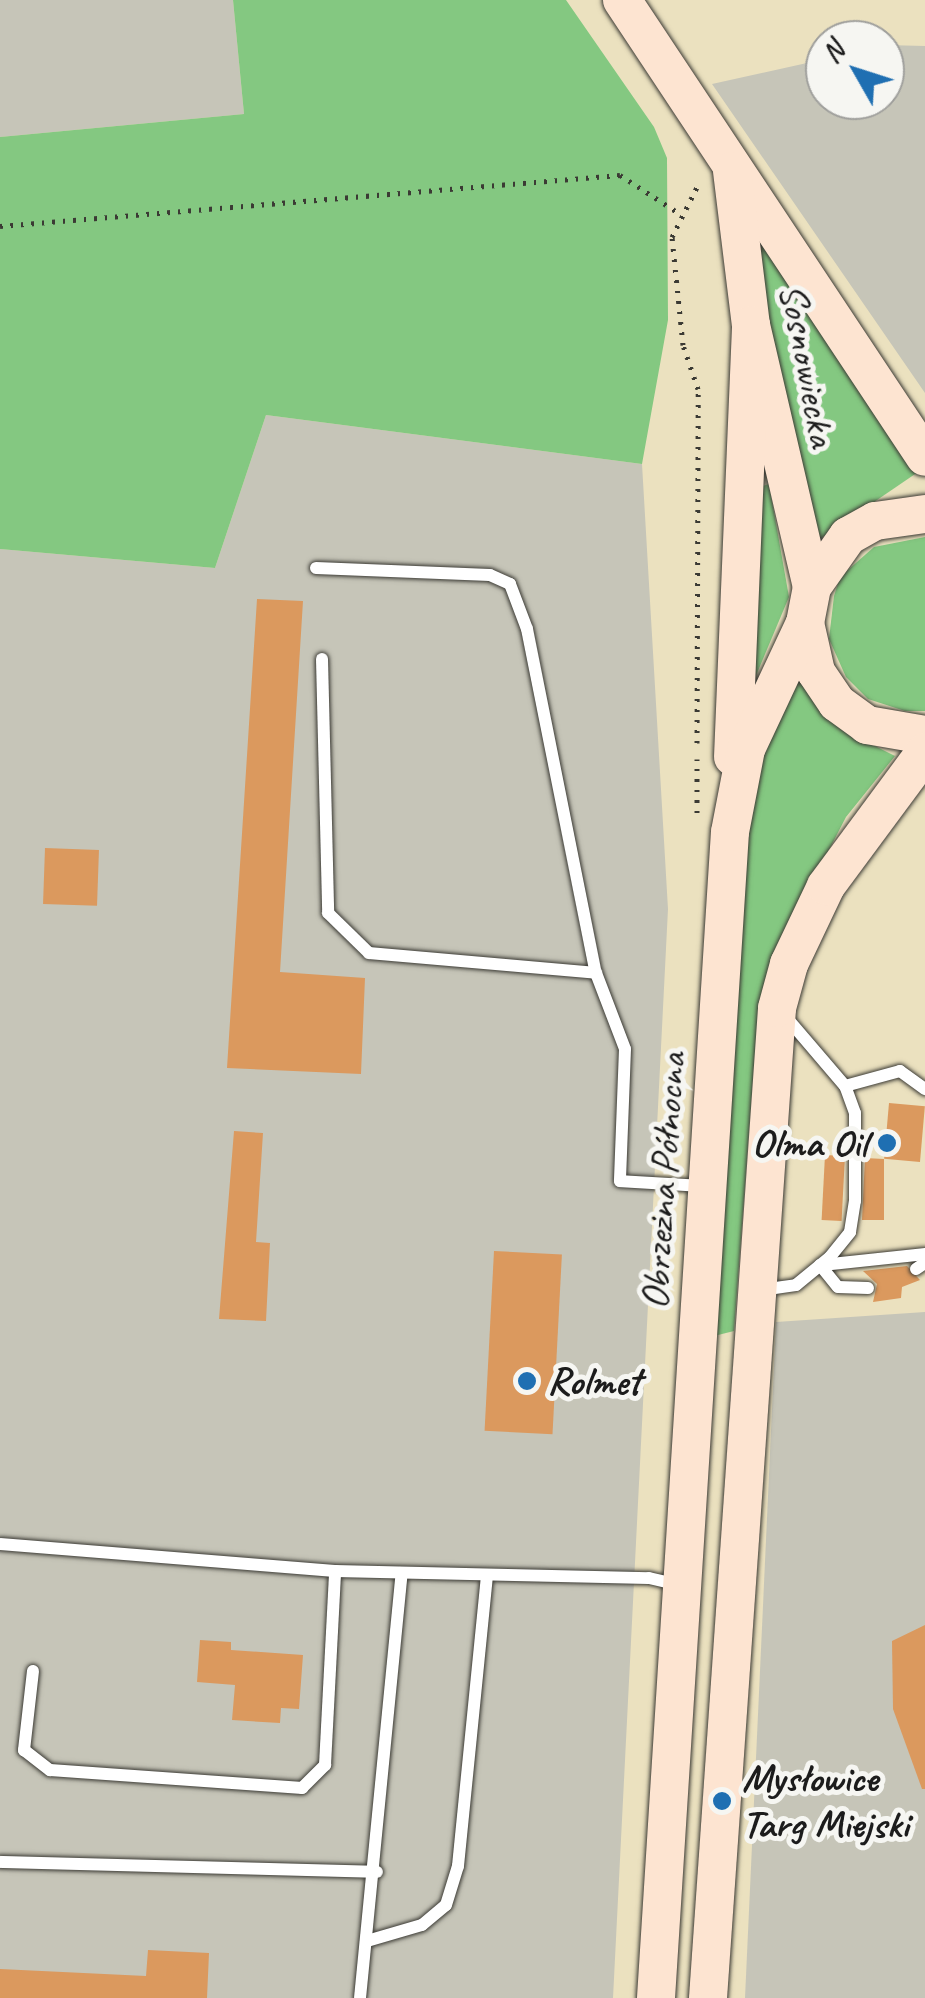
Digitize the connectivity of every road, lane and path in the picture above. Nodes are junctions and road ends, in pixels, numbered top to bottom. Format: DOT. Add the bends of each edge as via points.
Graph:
graph roads {
  1 [pos="622,0"];
  2 [pos="715,162"];
  3 [pos="680,214"];
  4 [pos="0,226"];
  5 [pos="751,325"];
  6 [pos="925,457"];
  7 [pos="925,514"];
  8 [pos="316,568"];
  9 [pos="808,605"];
  10 [pos="322,659"];
  11 [pos="925,734"];
  12 [pos="925,752"];
  13 [pos="714,826"];
  14 [pos="596,973"];
  15 [pos="777,1008"];
  16 [pos="681,1032"];
  17 [pos="845,1086"];
  18 [pos="925,1089"];
  19 [pos="693,1187"];
  20 [pos="925,1254"];
  21 [pos="820,1266"];
  22 [pos="868,1288"];
  23 [pos="754,1291"];
  24 [pos="0,1544"];
  25 [pos="335,1571"];
  26 [pos="402,1573"];
  27 [pos="487,1574"];
  28 [pos="682,1586"];
  29 [pos="736,1589"];
  30 [pos="33,1671"];
  31 [pos="0,1862"];
  32 [pos="377,1872"];
  33 [pos="367,1940"];
  34 [pos="360,1998"];
  35 [pos="656,1998"];
  36 [pos="708,1998"];
  1 -- 2 [label="street, Sosnowiecka"];
  2 -- 3 [label="path"];
  2 -- 5 [label="street, Sosnowiecka"];
  2 -- 6 [label="street, Sosnowiecka"];
  3 -- 4 [label="path" via="620,175"];
  3 -- 13 [label="path" via="672,237 683,345 698,390"];
  5 -- 9 [label="street, Sosnowiecka"];
  5 -- 13 [label="street"];
  7 -- 9 [label="street" via="875,521 848,536"];
  8 -- 14 [label="lane" via="490,575 510,584 527,630"];
  9 -- 11 [label="street, Sosnowiecka" via="816,672 837,703 866,724"];
  9 -- 13 [label="street, Obrzeżna Północna"];
  10 -- 14 [label="lane" via="328,914 369,953"];
  12 -- 15 [label="street" via="826,886 789,964"];
  13 -- 19 [label="street, Obrzeżna Północna"];
  14 -- 19 [label="lane" via="625,1050 620,1181"];
  15 -- 17 [label="lane"];
  15 -- 23 [label="street"];
  16 -- 19 [label="path" via="673,1129"];
  17 -- 18 [label="lane" via="900,1071"];
  17 -- 21 [label="lane" via="855,1114 855,1202 850,1232"];
  19 -- 28 [label="street, Obrzeżna Północna"];
  20 -- 21 [label="lane"];
  21 -- 22 [label="lane" via="838,1287"];
  21 -- 23 [label="lane" via="796,1285"];
  23 -- 29 [label="street"];
  24 -- 25 [label="lane"];
  25 -- 26 [label="lane"];
  25 -- 30 [label="lane" via="325,1765 302,1788 50,1770 24,1750"];
  26 -- 27 [label="lane"];
  26 -- 32 [label="lane"];
  27 -- 28 [label="lane" via="649,1578"];
  27 -- 33 [label="lane" via="450,1892 422,1925"];
  28 -- 29 [label="street"];
  28 -- 35 [label="street, Obrzeżna Północna"];
  29 -- 36 [label="street"];
  31 -- 32 [label="lane"];
  32 -- 33 [label="lane"];
  33 -- 34 [label="lane"];
}
